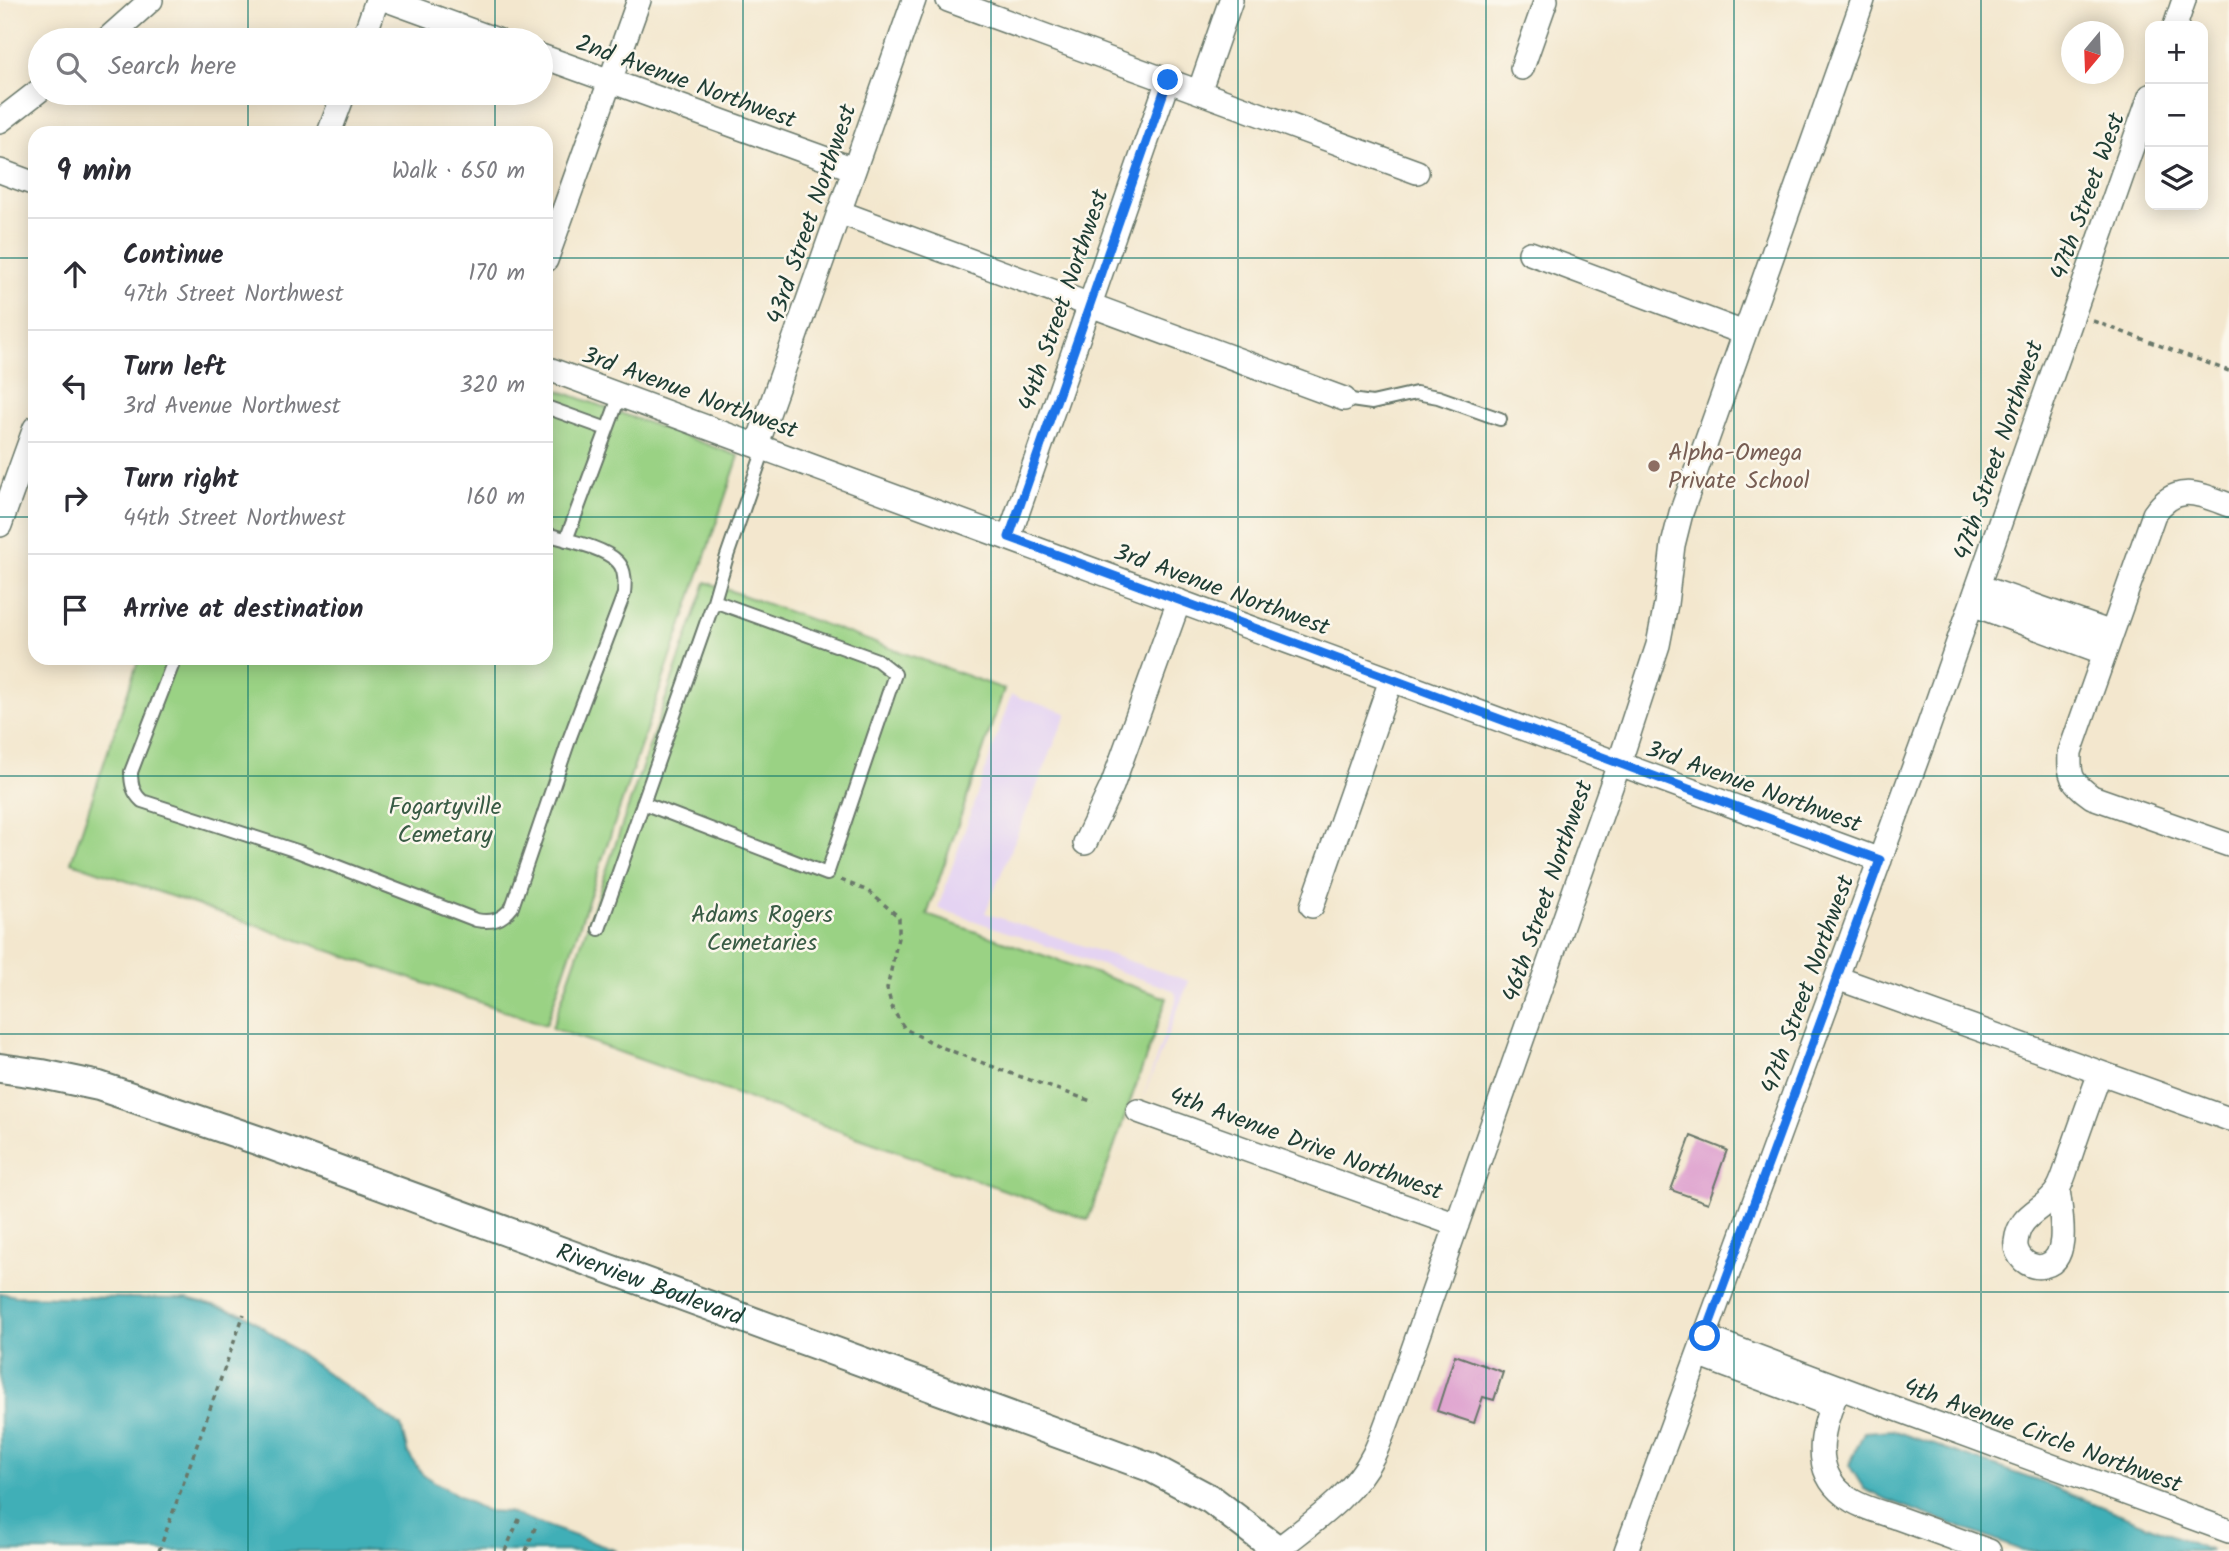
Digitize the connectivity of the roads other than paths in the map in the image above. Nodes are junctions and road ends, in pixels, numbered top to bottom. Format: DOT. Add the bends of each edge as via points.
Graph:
graph roads {
  1 [pos="151,0"];
  2 [pos="377,0"];
  3 [pos="387,0"];
  4 [pos="639,0"];
  5 [pos="914,0"];
  6 [pos="947,0"];
  7 [pos="1546,0"];
  8 [pos="1863,0"];
  9 [pos="2184,0"];
  10 [pos="1229,7"];
  11 [pos="2177,21"];
  12 [pos="120,28"];
  13 [pos="367,28"];
  14 [pos="464,28"];
  15 [pos="553,61"];
  16 [pos="1522,68"];
  17 [pos="1168,80"];
  18 [pos="610,82"];
  19 [pos="1199,92"];
  20 [pos="28,99"];
  21 [pos="340,105"];
  22 [pos="2145,110"];
  23 [pos="0,121"];
  24 [pos="332,126"];
  25 [pos="854,169"];
  26 [pos="0,171"];
  27 [pos="1417,172"];
  28 [pos="28,181"];
  29 [pos="839,212"];
  30 [pos="553,241"];
  31 [pos="1530,253"];
  32 [pos="1089,305"];
  33 [pos="2073,314"];
  34 [pos="1744,333"];
  35 [pos="553,371"];
  36 [pos="620,395"];
  37 [pos="1343,399"];
  38 [pos="553,410"];
  39 [pos="1500,419"];
  40 [pos="607,429"];
  41 [pos="28,443"];
  42 [pos="757,444"];
  43 [pos="5,492"];
  44 [pos="2229,505"];
  45 [pos="0,525"];
  46 [pos="553,536"];
  47 [pos="1009,537"];
  48 [pos="566,540"];
  49 [pos="1975,595"];
  50 [pos="714,601"];
  51 [pos="1179,601"];
  52 [pos="2108,643"];
  53 [pos="172,665"];
  54 [pos="1391,680"];
  55 [pos="1619,764"];
  56 [pos="643,803"];
  57 [pos="1085,844"];
  58 [pos="2229,845"];
  59 [pos="1880,860"];
  60 [pos="1312,906"];
  61 [pos="599,929"];
  62 [pos="1837,978"];
  63 [pos="0,1068"];
  64 [pos="2100,1073"];
  65 [pos="1138,1111"];
  66 [pos="2229,1119"];
  67 [pos="2058,1189"];
  68 [pos="1457,1225"];
  69 [pos="1701,1346"];
  70 [pos="1835,1396"];
  71 [pos="2229,1531"];
  72 [pos="1278,1550"];
  73 [pos="1626,1551"];
  74 [pos="1989,1551"];
  1 -- 12 [label="street"];
  2 -- 13 [label="street"];
  3 -- 14 [label="street"];
  4 -- 18 [label="street"];
  5 -- 25 [label="street, 43rd Street Northwest"];
  6 -- 17 [label="street"];
  7 -- 16 [label="street"];
  8 -- 34 [label="street, 46th Street Northwest"];
  9 -- 11 [label="street"];
  10 -- 19 [label="street"];
  15 -- 18 [label="street, 2nd Avenue Northwest"];
  17 -- 19 [label="street"];
  17 -- 32 [label="street, 44th Street Northwest"];
  18 -- 25 [label="street, 2nd Avenue Northwest"];
  18 -- 30 [label="street"];
  19 -- 27 [label="street"];
  20 -- 23 [label="street"];
  21 -- 24 [label="street"];
  22 -- 33 [label="street, 47th Street West"];
  25 -- 29 [label="street, 43rd Street Northwest"];
  26 -- 28 [label="street"];
  29 -- 32 [label="street"];
  29 -- 42 [label="street, 43rd Street Northwest"];
  31 -- 34 [label="street"];
  32 -- 37 [label="street"];
  32 -- 47 [label="street, 44th Street Northwest"];
  33 -- 49 [label="street, 47th Street Northwest"];
  34 -- 55 [label="street, 46th Street Northwest" via="1681,513 1658,645"];
  35 -- 36 [label="street, 3rd Avenue Northwest"];
  36 -- 40 [label="lane"];
  36 -- 42 [label="street, 3rd Avenue Northwest"];
  37 -- 39 [label="lane" via="1372,403 1416,393"];
  38 -- 40 [label="lane"];
  40 -- 48 [label="lane"];
  41 -- 43 [label="street"];
  42 -- 47 [label="street, 3rd Avenue Northwest"];
  42 -- 50 [label="lane" via="761,457"];
  43 -- 45 [label="street"];
  44 -- 52 [label="street" via="2197,494 2180,493 2165,501 2154,514"];
  46 -- 48 [label="lane"];
  47 -- 51 [label="street, 3rd Avenue Northwest"];
  48 -- 53 [label="lane" via="619,563 625,578 624,594 512,907 496,920 476,920 297,851 142,801 131,783 131,772"];
  49 -- 52 [label="street"];
  49 -- 59 [label="street, 47th Street Northwest"];
  50 -- 56 [label="lane"];
  50 -- 56 [label="lane" via="877,660 895,674 827,874"];
  51 -- 54 [label="street, 3rd Avenue Northwest"];
  51 -- 57 [label="street" via="1112,786"];
  52 -- 58 [label="street" via="2070,751 2075,785 2092,797"];
  54 -- 55 [label="street, 3rd Avenue Northwest"];
  54 -- 60 [label="street"];
  55 -- 59 [label="street, 3rd Avenue Northwest"];
  55 -- 68 [label="street, 46th Street Northwest"];
  56 -- 61 [label="lane"];
  59 -- 62 [label="street, 47th Street Northwest"];
  62 -- 64 [label="street"];
  62 -- 69 [label="street, 47th Street Northwest"];
  63 -- 72 [label="street, Riverview Boulevard" via="99,1086 221,1128 1150,1467 1212,1500"];
  64 -- 66 [label="street"];
  64 -- 67 [label="street"];
  65 -- 68 [label="street, 4th Avenue Drive Northwest"];
  68 -- 72 [label="street, 46th Street Northwest" via="1373,1456 1343,1494"];
  69 -- 70 [label="street, 4th Avenue Circle Northwest"];
  69 -- 73 [label="street, 47th Street Northwest"];
  70 -- 71 [label="street, 4th Avenue Circle Northwest"];
  70 -- 74 [label="street" via="1821,1444 1825,1468 1837,1489 1872,1509"];
}
